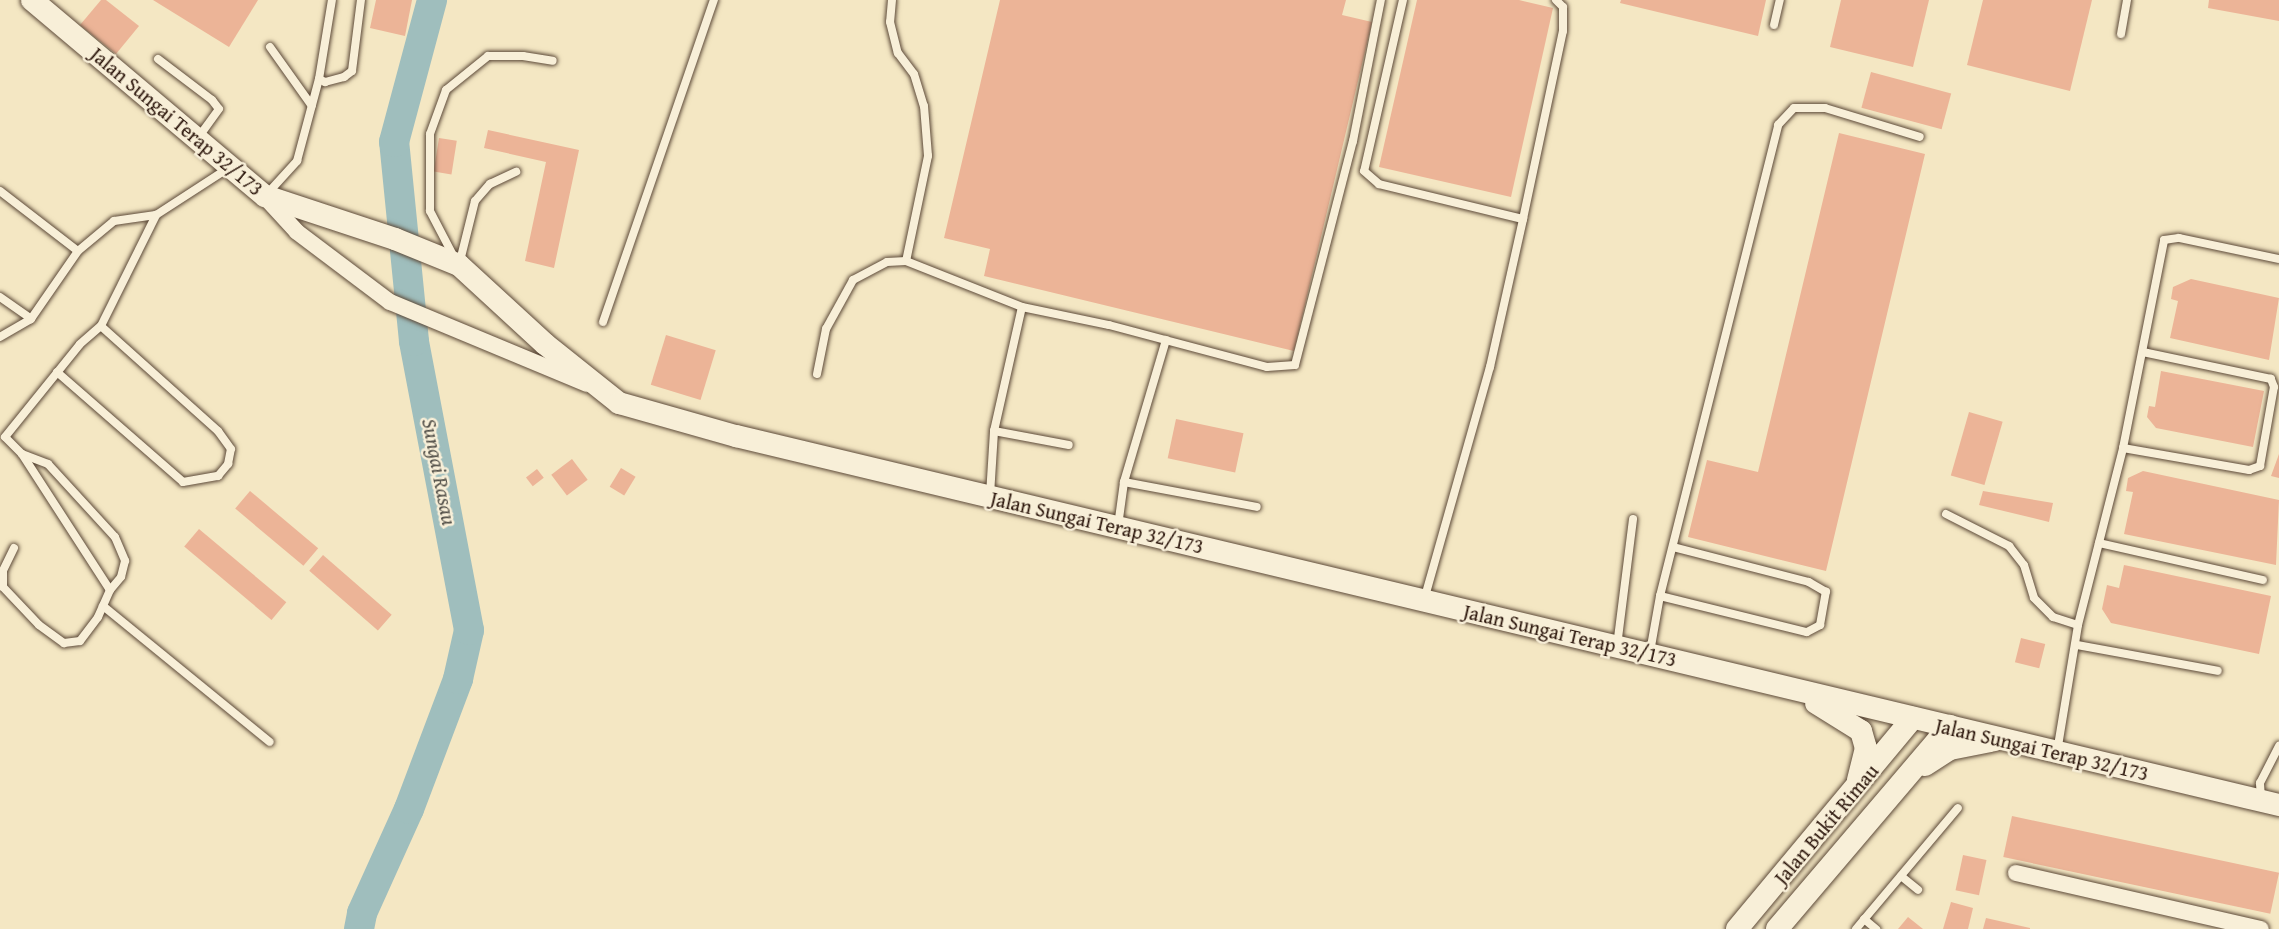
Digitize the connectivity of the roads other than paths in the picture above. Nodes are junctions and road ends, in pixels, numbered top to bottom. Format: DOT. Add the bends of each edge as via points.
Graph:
graph roads {
  1 [pos="32,0"];
  2 [pos="332,0"];
  3 [pos="361,0"];
  4 [pos="714,0"];
  5 [pos="892,0"];
  6 [pos="1381,0"];
  7 [pos="1403,0"];
  8 [pos="1556,0"];
  9 [pos="1780,0"];
  10 [pos="2127,0"];
  11 [pos="1774,25"];
  12 [pos="2121,34"];
  13 [pos="270,47"];
  14 [pos="158,59"];
  15 [pos="553,61"];
  16 [pos="319,79"];
  17 [pos="312,106"];
  18 [pos="1920,137"];
  19 [pos="197,140"];
  20 [pos="231,167"];
  21 [pos="516,172"];
  22 [pos="0,191"];
  23 [pos="265,196"];
  24 [pos="156,215"];
  25 [pos="1523,219"];
  26 [pos="78,251"];
  27 [pos="2279,259"];
  28 [pos="906,261"];
  29 [pos="459,265"];
  30 [pos="0,297"];
  31 [pos="1022,307"];
  32 [pos="31,319"];
  33 [pos="603,322"];
  34 [pos="101,326"];
  35 [pos="0,337"];
  36 [pos="1166,340"];
  37 [pos="2143,352"];
  38 [pos="57,372"];
  39 [pos="817,374"];
  40 [pos="596,388"];
  41 [pos="993,431"];
  42 [pos="2,439"];
  43 [pos="1069,445"];
  44 [pos="2122,448"];
  45 [pos="22,454"];
  46 [pos="1124,482"];
  47 [pos="990,497"];
  48 [pos="1257,507"];
  49 [pos="1946,514"];
  50 [pos="1633,519"];
  51 [pos="1118,527"];
  52 [pos="2099,543"];
  53 [pos="1673,547"];
  54 [pos="14,548"];
  55 [pos="2263,580"];
  56 [pos="110,590"];
  57 [pos="1660,596"];
  58 [pos="1424,600"];
  59 [pos="103,606"];
  60 [pos="2078,625"];
  61 [pos="2077,645"];
  62 [pos="1617,647"];
  63 [pos="1650,655"];
  64 [pos="2218,671"];
  65 [pos="1786,687"];
  66 [pos="1913,718"];
  67 [pos="1950,726"];
  68 [pos="2001,739"];
  69 [pos="270,742"];
  70 [pos="2279,746"];
  71 [pos="2057,752"];
  72 [pos="1854,792"];
  73 [pos="2270,803"];
  74 [pos="1881,807"];
  75 [pos="1958,808"];
  76 [pos="2016,873"];
  77 [pos="1901,876"];
  78 [pos="1918,890"];
  79 [pos="1864,919"];
  80 [pos="1737,929"];
  81 [pos="1777,929"];
  82 [pos="1856,929"];
  83 [pos="1876,929"];
  84 [pos="2261,929"];
  1 -- 19 [label="street, Jalan Sungai Terap 32/173"];
  2 -- 16 [label="lane"];
  3 -- 16 [label="lane" via="352,71 344,78 325,82"];
  4 -- 33 [label="lane"];
  5 -- 28 [label="lane" via="890,22 898,52 914,74 924,106 928,156"];
  6 -- 36 [label="lane" via="1353,141 1299,360 1288,368 1267,367"];
  7 -- 25 [label="lane" via="1364,171 1379,184"];
  8 -- 25 [label="lane" via="1563,7 1563,31"];
  9 -- 11 [label="lane"];
  10 -- 12 [label="lane"];
  13 -- 17 [label="lane"];
  14 -- 19 [label="lane" via="219,109"];
  15 -- 29 [label="lane" via="488,56 446,90 430,134 430,212"];
  16 -- 17 [label="lane"];
  17 -- 23 [label="lane" via="297,160"];
  18 -- 53 [label="lane" via="1825,108 1794,108 1778,125"];
  19 -- 20 [label="street, Jalan Sungai Terap 32/173"];
  20 -- 23 [label="street, Jalan Sungai Terap 32/173"];
  20 -- 24 [label="lane" via="223,176"];
  21 -- 29 [label="lane" via="490,184 475,201"];
  22 -- 26 [label="lane"];
  23 -- 29 [label="street, Jalan Sungai Terap 32/173" via="395,239"];
  23 -- 40 [label="street" via="297,232 390,302"];
  24 -- 26 [label="lane" via="114,221"];
  24 -- 34 [label="lane"];
  25 -- 58 [label="lane" via="1490,367"];
  26 -- 32 [label="lane"];
  27 -- 37 [label="lane" via="2180,238 2164,240"];
  28 -- 31 [label="lane"];
  28 -- 39 [label="lane" via="887,262 854,280 826,329"];
  29 -- 40 [label="street, Jalan Sungai Terap 32/173"];
  30 -- 32 [label="lane"];
  31 -- 36 [label="lane"];
  31 -- 41 [label="lane"];
  32 -- 35 [label="lane"];
  34 -- 38 [label="lane"];
  34 -- 38 [label="lane" via="218,431 231,448 228,464 218,476 183,482"];
  36 -- 46 [label="lane"];
  37 -- 44 [label="lane"];
  37 -- 44 [label="lane" via="2271,379 2274,387 2260,466 2249,470"];
  38 -- 42 [label="lane"];
  40 -- 47 [label="street, Jalan Sungai Terap 32/173" via="619,403 715,430"];
  41 -- 43 [label="lane"];
  41 -- 47 [label="lane"];
  42 -- 45 [label="lane"];
  44 -- 52 [label="lane"];
  45 -- 56 [label="lane"];
  45 -- 56 [label="lane" via="48,464 115,537 125,561 121,577"];
  46 -- 48 [label="lane"];
  46 -- 51 [label="lane"];
  47 -- 51 [label="street, Jalan Sungai Terap 32/173"];
  49 -- 60 [label="lane" via="2010,546 2024,565 2034,598 2053,616"];
  50 -- 62 [label="lane"];
  51 -- 58 [label="street, Jalan Sungai Terap 32/173"];
  52 -- 55 [label="lane"];
  52 -- 60 [label="lane"];
  53 -- 57 [label="lane"];
  53 -- 57 [label="lane" via="1809,582 1826,592 1820,625 1807,632"];
  54 -- 59 [label="lane" via="3,571 3,587 39,625 64,643 80,640"];
  56 -- 59 [label="lane"];
  57 -- 63 [label="lane"];
  58 -- 62 [label="street, Jalan Sungai Terap 32/173"];
  59 -- 69 [label="lane"];
  60 -- 61 [label="lane"];
  61 -- 64 [label="lane"];
  61 -- 71 [label="lane"];
  62 -- 63 [label="street, Jalan Sungai Terap 32/173"];
  63 -- 65 [label="street, Jalan Sungai Terap 32/173"];
  65 -- 66 [label="street, Jalan Sungai Terap 32/173"];
  65 -- 72 [label="street" via="1861,731 1866,748"];
  66 -- 67 [label="street, Jalan Sungai Terap 32/173"];
  66 -- 72 [label="street, Jalan Bukit Rimau"];
  67 -- 68 [label="street, Jalan Sungai Terap 32/173"];
  67 -- 74 [label="street, Jalan Bukit Rimau"];
  68 -- 71 [label="street, Jalan Sungai Terap 32/173"];
  68 -- 74 [label="street" via="1940,754"];
  70 -- 73 [label="lane" via="2260,783"];
  71 -- 73 [label="street, Jalan Sungai Terap 32/173"];
  72 -- 80 [label="street, Jalan Bukit Rimau"];
  74 -- 81 [label="street, Jalan Bukit Rimau"];
  75 -- 77 [label="lane"];
  76 -- 84 [label="street"];
  77 -- 78 [label="lane"];
  77 -- 79 [label="lane"];
  79 -- 82 [label="lane"];
  79 -- 83 [label="lane"];
}
